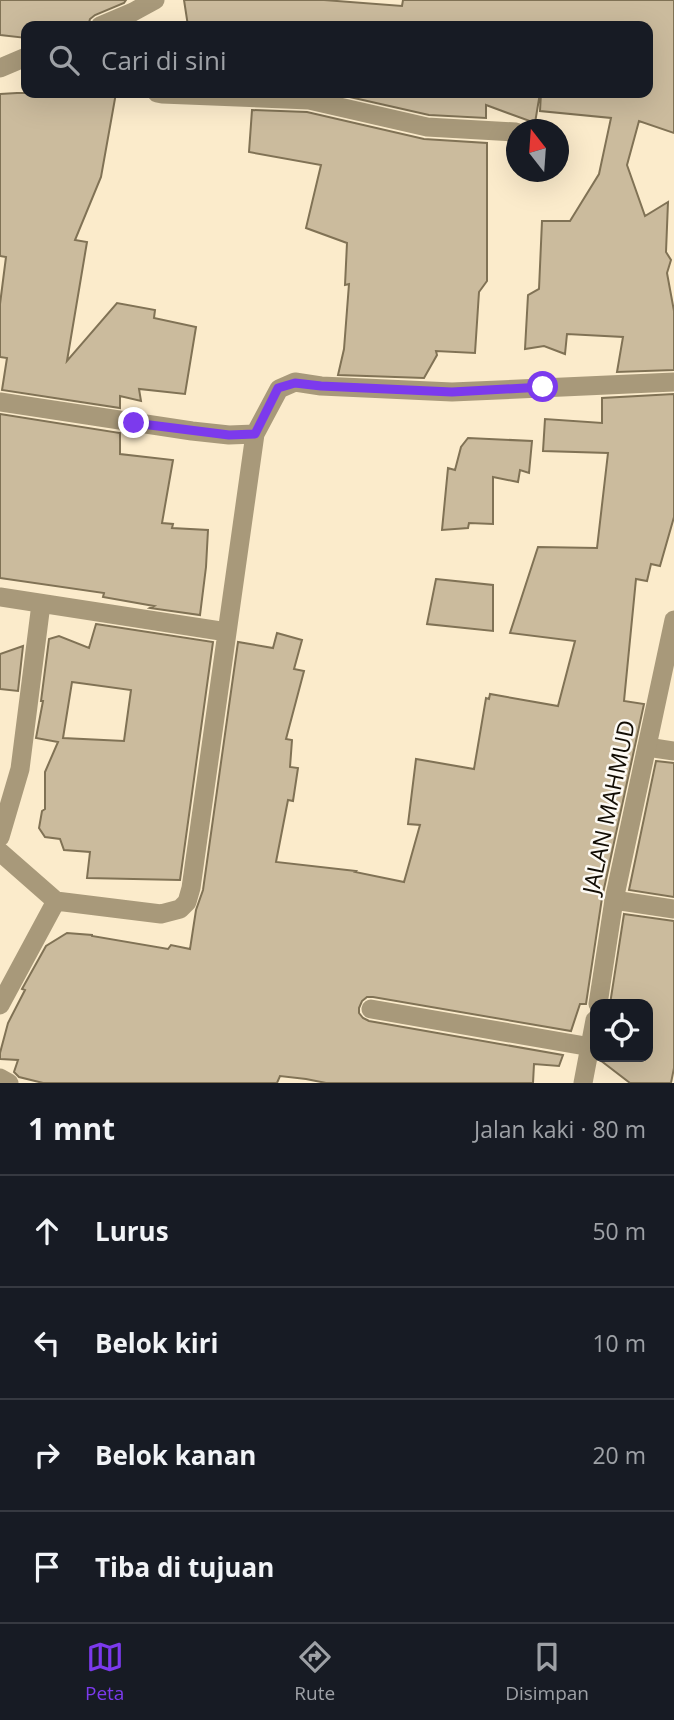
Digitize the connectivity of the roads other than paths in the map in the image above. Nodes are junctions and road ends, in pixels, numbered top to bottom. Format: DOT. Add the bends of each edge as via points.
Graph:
graph roads {
  1 [pos="155,0"];
  2 [pos="134,19"];
  3 [pos="21,59"];
  4 [pos="0,68"];
  5 [pos="260,98"];
  6 [pos="506,131"];
  7 [pos="674,382"];
  8 [pos="0,402"];
  9 [pos="255,434"];
  10 [pos="0,597"];
  11 [pos="41,604"];
  12 [pos="674,620"];
  13 [pos="227,632"];
  14 [pos="647,747"];
  15 [pos="674,751"];
  16 [pos="0,767"];
  17 [pos="20,769"];
  18 [pos="0,836"];
  19 [pos="0,852"];
  20 [pos="614,900"];
  21 [pos="56,901"];
  22 [pos="674,908"];
  23 [pos="599,999"];
  24 [pos="0,1005"];
  25 [pos="371,1009"];
  26 [pos="590,1047"];
  27 [pos="590,1052"];
  28 [pos="0,1078"];
  29 [pos="9,1083"];
  30 [pos="583,1083"];
  1 -- 2 [label="street"];
  3 -- 4 [label="street"];
  5 -- 6 [label="street" via="309,100 427,127"];
  7 -- 9 [label="street" via="452,392 295,383 278,388"];
  8 -- 9 [label="street" via="192,431"];
  9 -- 13 [label="street"];
  10 -- 11 [label="street"];
  11 -- 13 [label="street"];
  11 -- 17 [label="street"];
  12 -- 14 [label="street, JALAN MAHMUD"];
  13 -- 21 [label="street" via="187,902 161,914"];
  14 -- 15 [label="street"];
  14 -- 20 [label="street, JALAN MAHMUD"];
  16 -- 17 [label="street"];
  17 -- 18 [label="street"];
  19 -- 21 [label="street"];
  20 -- 22 [label="street"];
  20 -- 23 [label="street, JALAN MAHMUD"];
  21 -- 24 [label="street"];
  25 -- 26 [label="street"];
  27 -- 30 [label="street"];
  28 -- 29 [label="street"];
}
